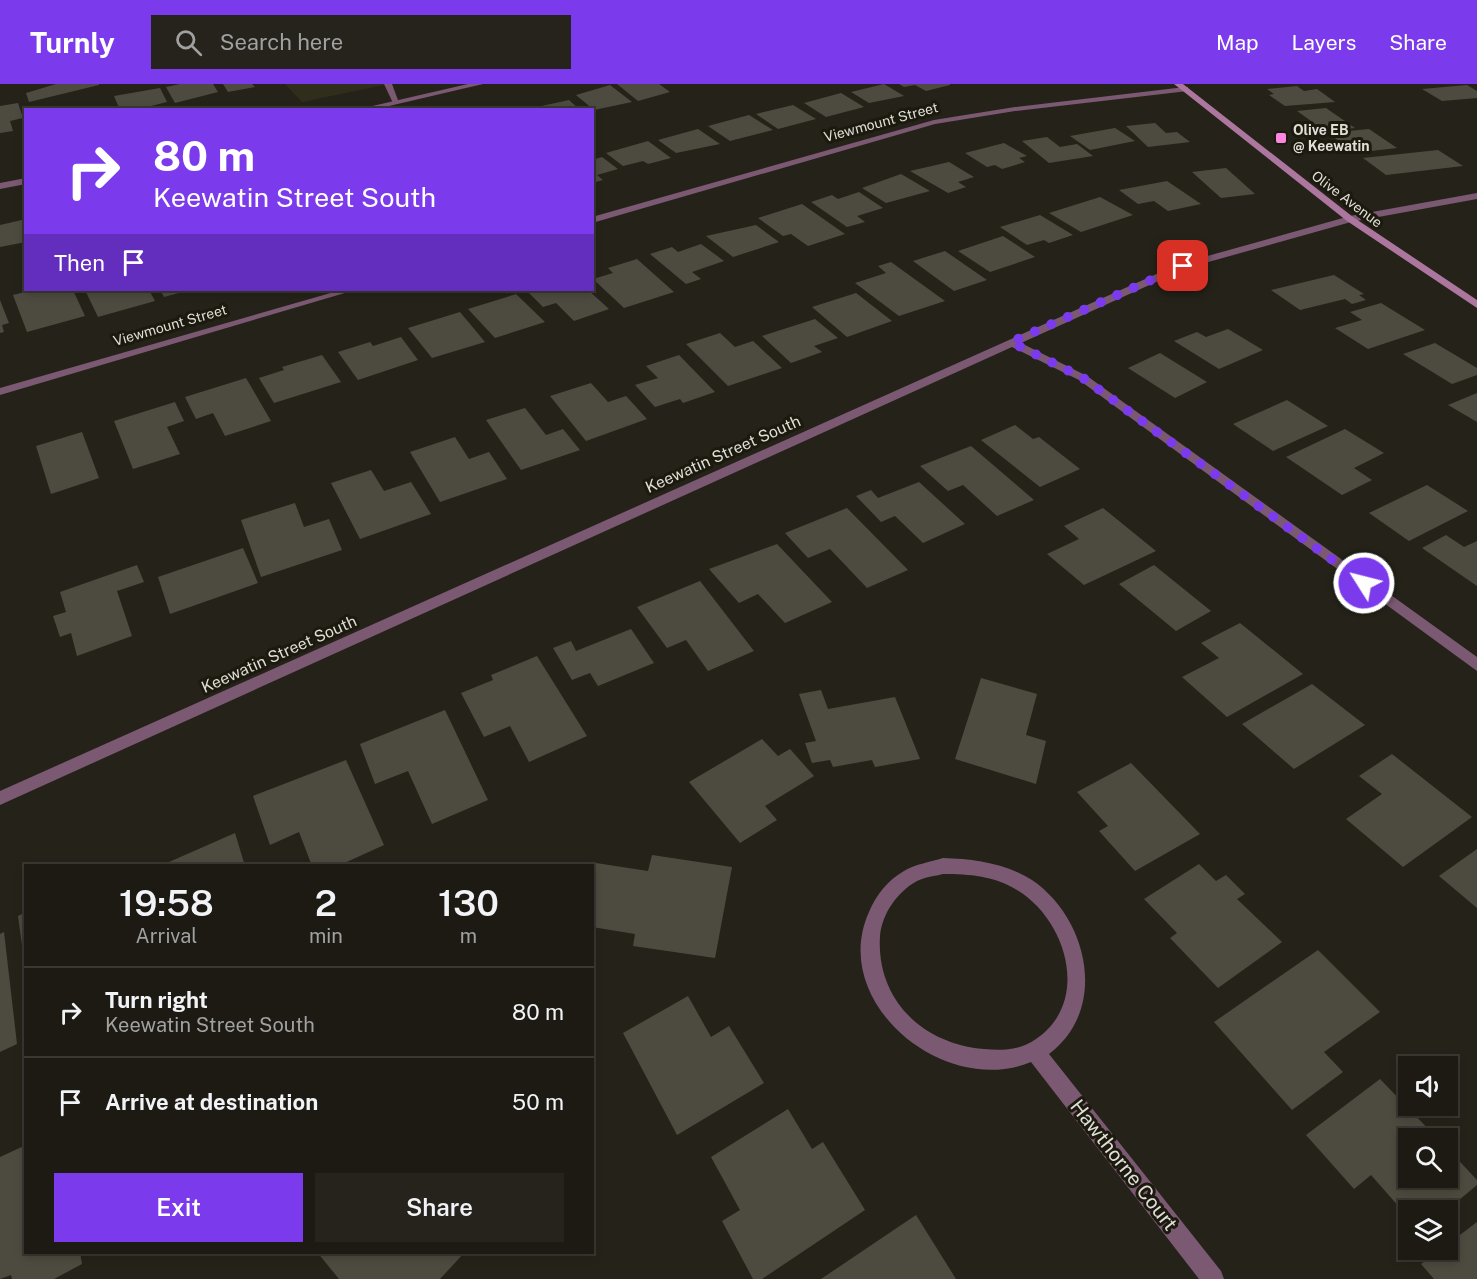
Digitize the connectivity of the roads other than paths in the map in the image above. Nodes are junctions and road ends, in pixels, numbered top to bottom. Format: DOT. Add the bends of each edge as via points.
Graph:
graph roads {
  1 [pos="388,84"];
  2 [pos="478,84"];
  3 [pos="1182,86"];
  4 [pos="396,102"];
  5 [pos="368,108"];
  6 [pos="24,181"];
  7 [pos="0,186"];
  8 [pos="1477,196"];
  9 [pos="594,219"];
  10 [pos="1350,219"];
  11 [pos="347,291"];
  12 [pos="1477,305"];
  13 [pos="1011,342"];
  14 [pos="0,392"];
  15 [pos="1477,664"];
  16 [pos="0,798"];
  17 [pos="1035,1052"];
  18 [pos="1213,1279"];
  1 -- 4 [label="street"];
  2 -- 4 [label="street"];
  3 -- 9 [label="street, Viewmount Street" via="934,122"];
  3 -- 10 [label="main road, Olive Avenue"];
  4 -- 5 [label="street"];
  6 -- 7 [label="street"];
  8 -- 10 [label="street, Keewatin Street South"];
  10 -- 12 [label="main road, Olive Avenue"];
  10 -- 13 [label="street, Keewatin Street South" via="1183,266"];
  11 -- 14 [label="street, Viewmount Street"];
  13 -- 15 [label="street" via="1083,378"];
  13 -- 16 [label="street, Keewatin Street South"];
  17 -- 17 [label="street" via="1011,1059 981,1060 951,1054 916,1037 890,1011 874,980 868,948 874,918 889,893 913,875 943,866 975,866 1006,875 1036,894 1059,919 1075,949 1078,982 1071,1013 1054,1038"];
  17 -- 18 [label="street, Hawthorne Court"];
}
